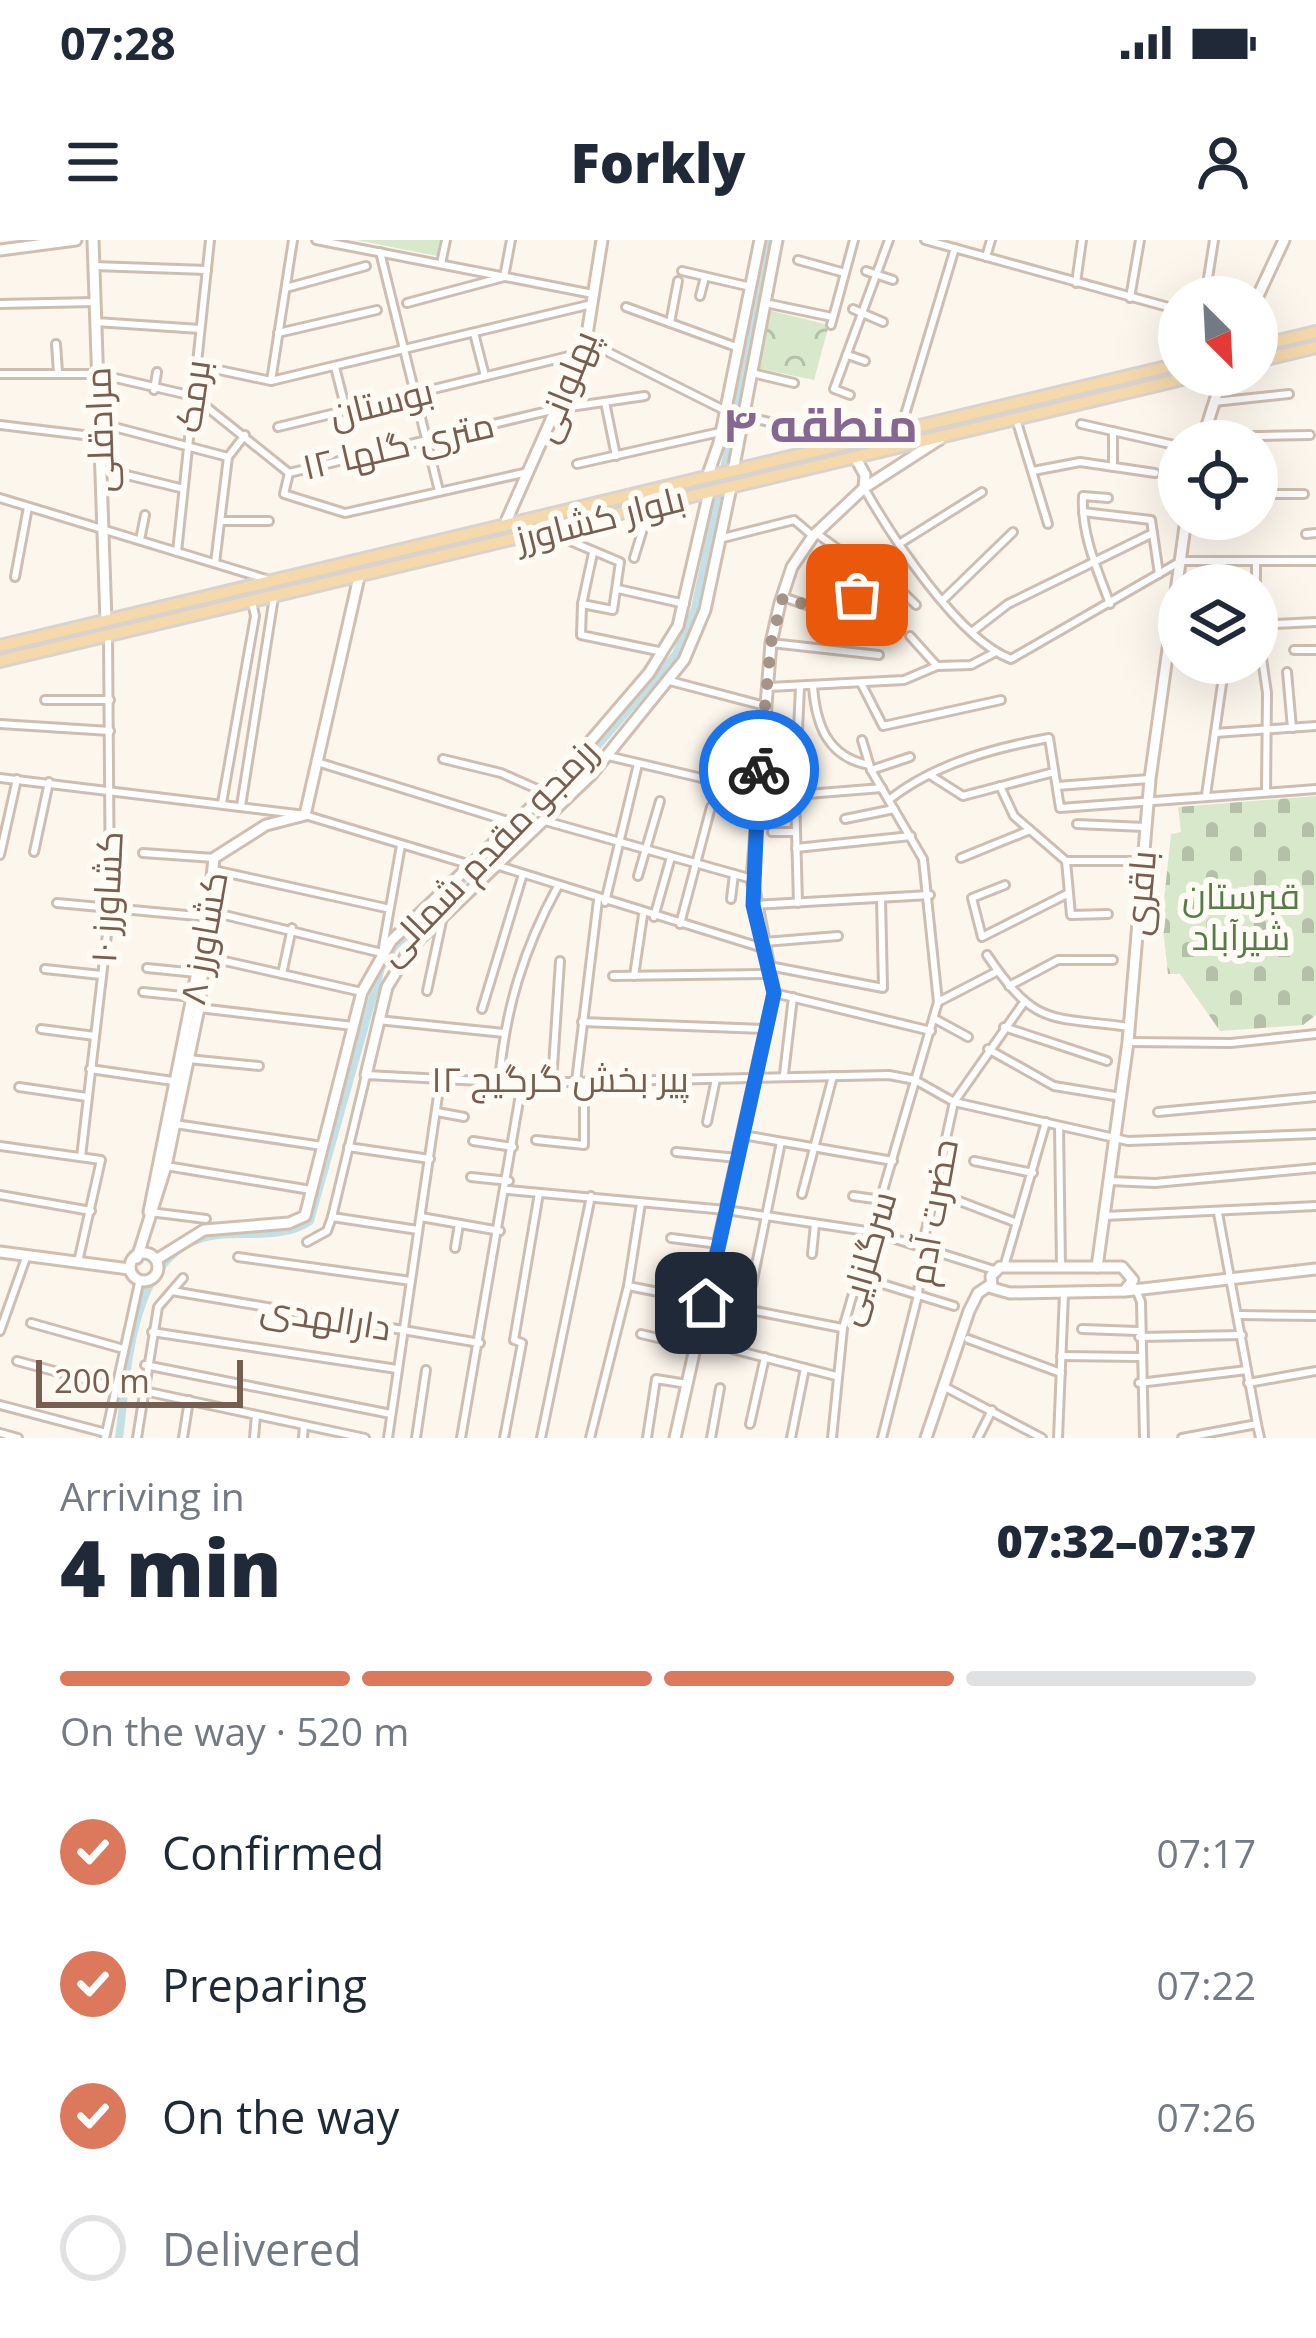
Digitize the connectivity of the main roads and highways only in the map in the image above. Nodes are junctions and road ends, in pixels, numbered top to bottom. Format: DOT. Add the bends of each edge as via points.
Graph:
graph roads {
  1 [pos="1316,332"];
  2 [pos="1278,341"];
  3 [pos="1316,347"];
  4 [pos="1278,356"];
  5 [pos="1158,369"];
  6 [pos="1158,385"];
  7 [pos="647,491"];
  8 [pos="650,506"];
  9 [pos="29,639"];
  10 [pos="0,646"];
  11 [pos="33,653"];
  12 [pos="0,661"];
  1 -- 2 [label="main road"];
  3 -- 4 [label="main road"];
  5 -- 7 [label="main road, بلوار کشاورز"];
  6 -- 8 [label="main road, بلوار کشاورز"];
  7 -- 8 [label="main road"];
  7 -- 9 [label="main road, بلوار کشاورز"];
  8 -- 11 [label="main road, بلوار کشاورز"];
  9 -- 10 [label="main road, بلوار کشاورز"];
  9 -- 11 [label="main road"];
  11 -- 12 [label="main road, بلوار کشاورز"];
}
